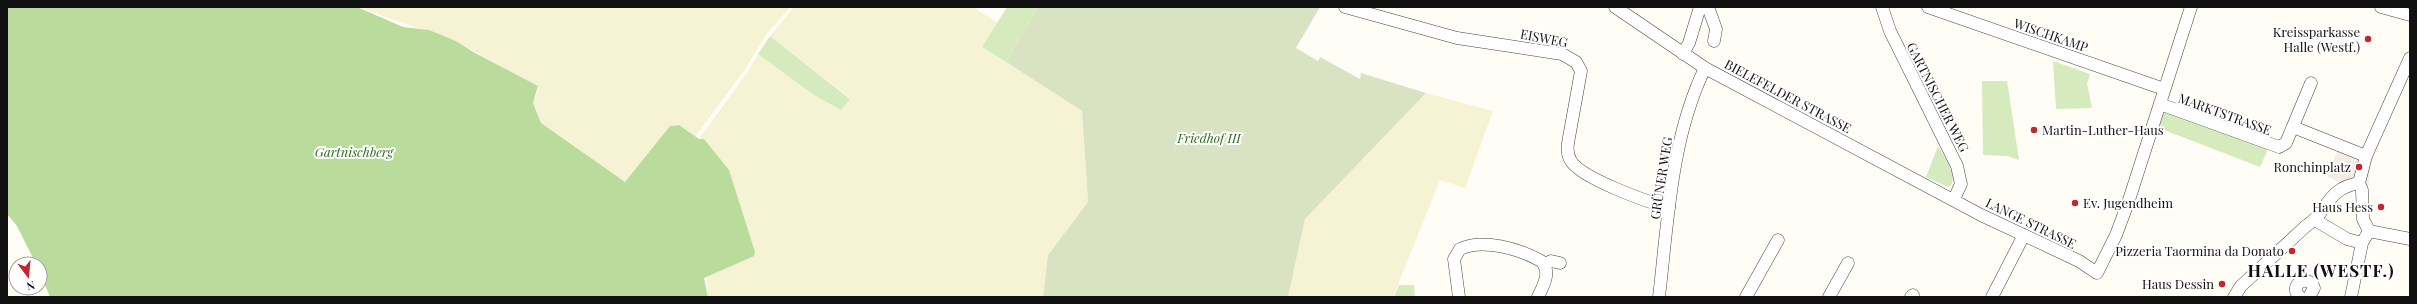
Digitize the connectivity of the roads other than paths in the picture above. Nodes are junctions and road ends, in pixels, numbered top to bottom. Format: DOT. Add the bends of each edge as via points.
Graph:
graph roads {
  1 [pos="1345,7"];
  2 [pos="1615,7"];
  3 [pos="1700,7"];
  4 [pos="1708,7"];
  5 [pos="1882,7"];
  6 [pos="1928,7"];
  7 [pos="2191,7"];
  8 [pos="2381,7"];
  9 [pos="2410,15"];
  10 [pos="1714,41"];
  11 [pos="1683,54"];
  12 [pos="2410,58"];
  13 [pos="1705,68"];
  14 [pos="2311,83"];
  15 [pos="2164,89"];
  16 [pos="2160,104"];
  17 [pos="2293,127"];
  18 [pos="2366,156"];
  19 [pos="2359,183"];
  20 [pos="1954,199"];
  21 [pos="1669,207"];
  22 [pos="2315,220"];
  23 [pos="2369,231"];
  24 [pos="2024,236"];
  25 [pos="2410,239"];
  26 [pos="1778,240"];
  27 [pos="2362,243"];
  28 [pos="1848,263"];
  29 [pos="1544,264"];
  30 [pos="1560,264"];
  31 [pos="1459,297"];
  32 [pos="1538,297"];
  33 [pos="1659,297"];
  34 [pos="1746,297"];
  35 [pos="1829,297"];
  36 [pos="1992,297"];
  37 [pos="2234,297"];
  38 [pos="2300,297"];
  39 [pos="2309,297"];
  40 [pos="2351,297"];
  1 -- 21 [label="street, EISWEG" via="1457,38 1562,54 1573,58 1581,71 1568,143 1567,153 1571,162 1588,176 1654,204"];
  2 -- 11 [label="street, BIELEFELDER STRASSE"];
  3 -- 11 [label="street" via="1692,35"];
  4 -- 10 [label="street" via="1716,29"];
  5 -- 20 [label="street, GARTNISCHER WEG" via="1890,32 1957,166 1961,184"];
  6 -- 15 [label="street, WISCHKAMP"];
  7 -- 15 [label="street"];
  8 -- 9 [label="street"];
  11 -- 13 [label="street, BIELEFELDER STRASSE"];
  12 -- 18 [label="street"];
  13 -- 20 [label="street, BIELEFELDER STRASSE"];
  13 -- 21 [label="street, GRÜNER WEG" via="1691,97 1681,136"];
  14 -- 17 [label="street, MARKTSTRASSE"];
  15 -- 16 [label="street"];
  16 -- 17 [label="street, MARKTSTRASSE" via="2276,147 2284,145"];
  16 -- 24 [label="street, LANGE STRASSE" via="2124,216 2097,272"];
  17 -- 18 [label="street"];
  18 -- 19 [label="street"];
  19 -- 22 [label="street" via="2340,189"];
  19 -- 23 [label="street" via="2362,190 2364,219"];
  20 -- 24 [label="street, LANGE STRASSE"];
  21 -- 33 [label="street, GRÜNER WEG"];
  22 -- 27 [label="street" via="2347,239"];
  22 -- 37 [label="street" via="2258,270"];
  23 -- 25 [label="street"];
  23 -- 27 [label="street"];
  24 -- 36 [label="street"];
  26 -- 34 [label="street"];
  27 -- 40 [label="street"];
  28 -- 35 [label="street"];
  29 -- 30 [label="street" via="1551,261"];
  29 -- 31 [label="street" via="1535,258 1505,248 1466,246 1460,249 1454,259"];
  29 -- 32 [label="street" via="1546,275"];
  38 -- 39 [label="street" via="2296,292 2296,286 2305,280 2314,288"];
}
